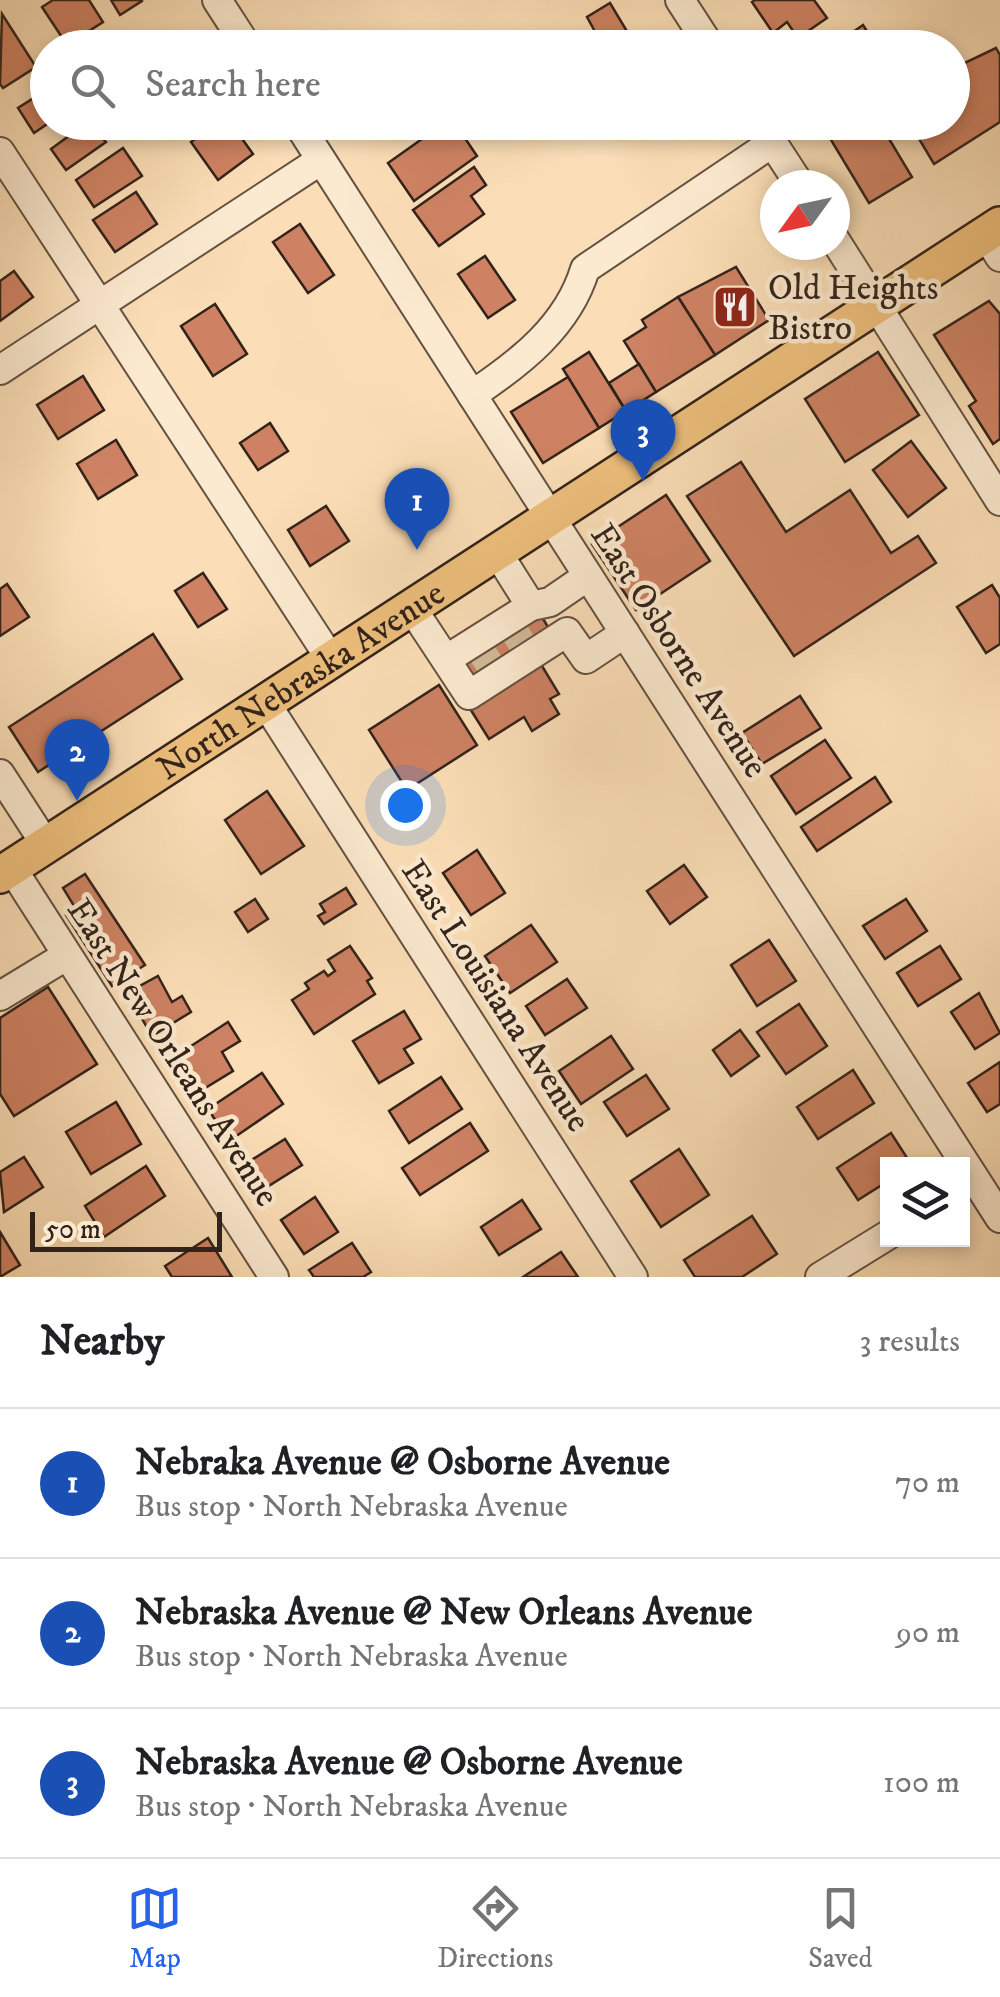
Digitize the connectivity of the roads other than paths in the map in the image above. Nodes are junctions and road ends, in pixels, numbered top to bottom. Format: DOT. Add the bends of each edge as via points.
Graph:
graph roads {
  1 [pos="217,0"];
  2 [pos="680,0"];
  3 [pos="236,30"];
  4 [pos="699,30"];
  5 [pos="308,140"];
  6 [pos="757,140"];
  7 [pos="771,140"];
  8 [pos="0,152"];
  9 [pos="321,160"];
  10 [pos="790,170"];
  11 [pos="995,239"];
  12 [pos="848,260"];
  13 [pos="100,305"];
  14 [pos="877,305"];
  15 [pos="0,370"];
  16 [pos="472,395"];
  17 [pos="1000,501"];
  18 [pos="550,518"];
  19 [pos="498,552"];
  20 [pos="588,576"];
  21 [pos="411,606"];
  22 [pos="526,627"];
  23 [pos="567,632"];
  24 [pos="625,633"];
  25 [pos="330,658"];
  26 [pos="446,658"];
  27 [pos="486,658"];
  28 [pos="266,702"];
  29 [pos="0,774"];
  30 [pos="46,845"];
  31 [pos="6,871"];
  32 [pos="66,956"];
  33 [pos="0,996"];
  34 [pos="980,1178"];
  35 [pos="1000,1218"];
  36 [pos="880,1241"];
  37 [pos="274,1277"];
  38 [pos="633,1277"];
  39 [pos="820,1277"];
  1 -- 3 [label="street"];
  2 -- 4 [label="street"];
  5 -- 9 [label="street, East Osborne Avenue"];
  6 -- 16 [label="street" via="584,268 576,297 523,361"];
  7 -- 10 [label="street"];
  8 -- 13 [label="street"];
  9 -- 13 [label="street"];
  9 -- 16 [label="street, East Osborne Avenue"];
  11 -- 14 [label="main road, North Nebraska Avenue"];
  12 -- 14 [label="street"];
  13 -- 15 [label="street"];
  13 -- 25 [label="street"];
  14 -- 17 [label="street"];
  14 -- 18 [label="main road, North Nebraska Avenue"];
  16 -- 18 [label="street, East Osborne Avenue"];
  18 -- 19 [label="main road, North Nebraska Avenue"];
  18 -- 20 [label="street, East Osborne Avenue"];
  19 -- 21 [label="main road, North Nebraska Avenue"];
  19 -- 22 [label="street"];
  20 -- 22 [label="street"];
  20 -- 24 [label="street, East Osborne Avenue"];
  21 -- 25 [label="main road, North Nebraska Avenue"];
  21 -- 26 [label="street"];
  22 -- 23 [label="street"];
  22 -- 23 [label="street"];
  22 -- 27 [label="street"];
  22 -- 27 [label="street"];
  23 -- 24 [label="street" via="586,660"];
  24 -- 34 [label="street, East Osborne Avenue"];
  25 -- 28 [label="main road, North Nebraska Avenue"];
  26 -- 27 [label="street"];
  26 -- 27 [label="street" via="469,695"];
  28 -- 30 [label="main road, North Nebraska Avenue"];
  28 -- 38 [label="street, East Louisiana Avenue"];
  29 -- 30 [label="street"];
  30 -- 31 [label="main road, North Nebraska Avenue"];
  31 -- 32 [label="street, East New Orleans Avenue"];
  32 -- 33 [label="street"];
  32 -- 37 [label="street, East New Orleans Avenue"];
  34 -- 35 [label="street, East Osborne Avenue"];
  36 -- 39 [label="street"];
}
